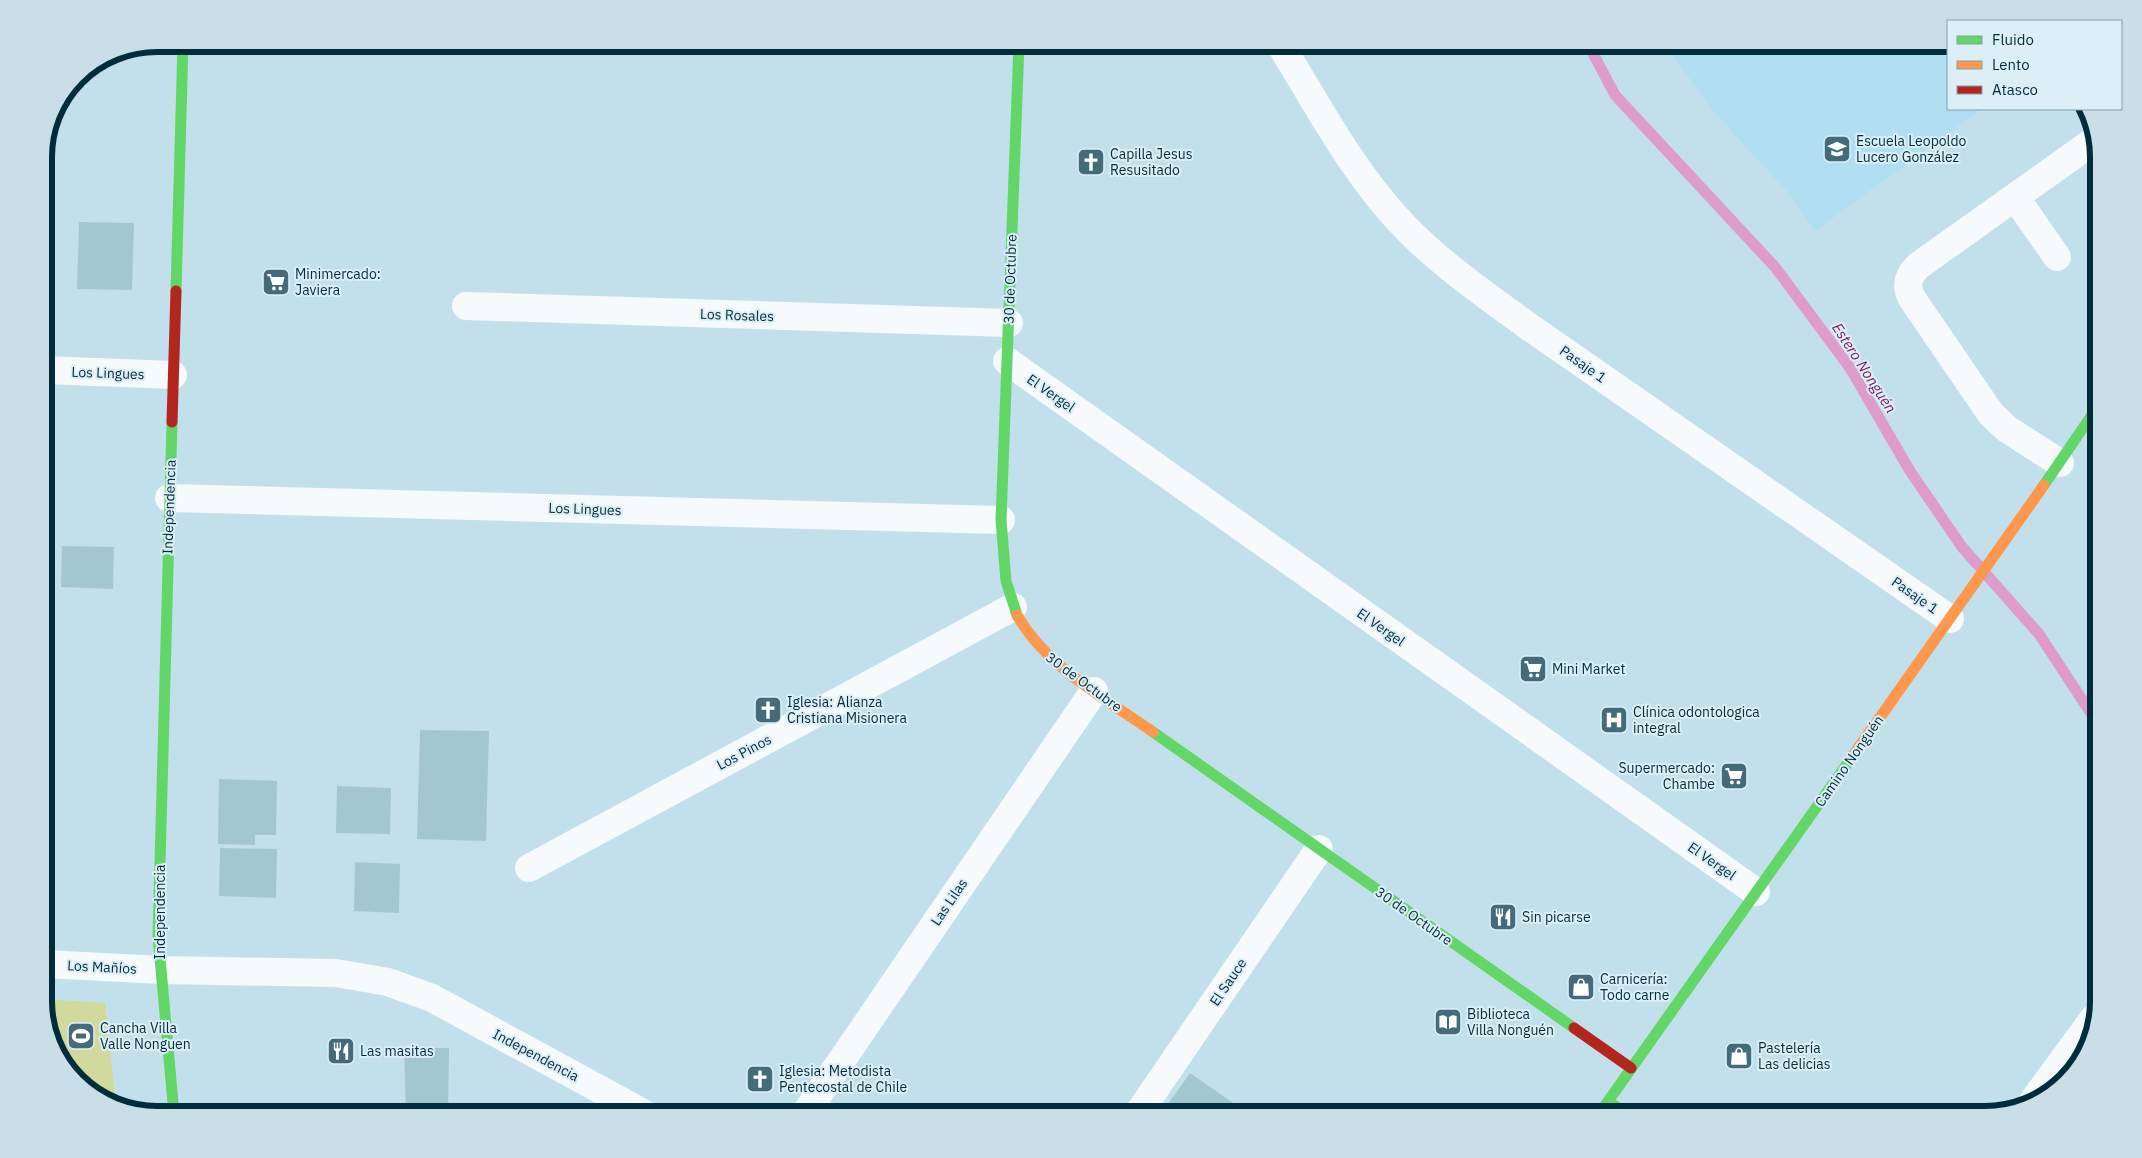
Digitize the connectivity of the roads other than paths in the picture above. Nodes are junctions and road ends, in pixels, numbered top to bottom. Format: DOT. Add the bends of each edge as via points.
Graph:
graph roads {
  1 [pos="1285,52"];
  2 [pos="183,53"];
  3 [pos="1019,53"];
  4 [pos="2088,144"];
  5 [pos="2015,197"];
  6 [pos="2057,257"];
  7 [pos="466,306"];
  8 [pos="1009,323"];
  9 [pos="1007,361"];
  10 [pos="53,370"];
  11 [pos="173,375"];
  12 [pos="2089,419"];
  13 [pos="2060,463"];
  14 [pos="169,498"];
  15 [pos="1001,520"];
  16 [pos="1013,607"];
  17 [pos="1956,610"];
  18 [pos="1094,690"];
  19 [pos="1319,849"];
  20 [pos="529,868"];
  21 [pos="1756,892"];
  22 [pos="53,964"];
  23 [pos="161,970"];
  24 [pos="2085,1031"];
  25 [pos="1631,1068"];
  26 [pos="2042,1088"];
  27 [pos="1608,1101"];
  28 [pos="173,1106"];
  29 [pos="630,1106"];
  30 [pos="810,1106"];
  31 [pos="1143,1106"];
  32 [pos="1604,1106"];
  33 [pos="1615,1106"];
  1 -- 17 [label="street, Pasaje 1" via="1349,156 1376,193 1406,228 1464,280 1528,326"];
  2 -- 11 [label="street, Independencia"];
  3 -- 8 [label="street, 30 de Octubre"];
  4 -- 5 [label="street"];
  5 -- 6 [label="street"];
  5 -- 13 [label="street" via="1918,266 1907,282 1908,292 1998,422"];
  7 -- 8 [label="street, Los Rosales"];
  8 -- 9 [label="street, 30 de Octubre"];
  9 -- 15 [label="street, 30 de Octubre"];
  9 -- 21 [label="street, El Vergel"];
  10 -- 11 [label="street, Los Lingues"];
  11 -- 14 [label="street, Independencia"];
  12 -- 13 [label="street, Camino Nonguén"];
  13 -- 17 [label="street, Camino Nonguén"];
  14 -- 15 [label="street, Los Lingues"];
  14 -- 23 [label="street, Independencia" via="158,936"];
  15 -- 16 [label="street, 30 de Octubre" via="1002,562"];
  16 -- 18 [label="street, 30 de Octubre" via="1038,648"];
  16 -- 20 [label="street, Los Pinos"];
  17 -- 21 [label="street, Camino Nonguén"];
  18 -- 19 [label="street, 30 de Octubre"];
  18 -- 30 [label="street, Las Lilas"];
  19 -- 25 [label="street, 30 de Octubre"];
  19 -- 31 [label="street, El Sauce"];
  21 -- 25 [label="street, Camino Nonguén"];
  22 -- 23 [label="street, Los Mañíos"];
  23 -- 28 [label="street, Independencia"];
  23 -- 29 [label="street, Independencia" via="336,973 388,982 432,998"];
  24 -- 26 [label="street"];
  25 -- 27 [label="street, Camino Nonguén"];
  27 -- 32 [label="street, Camino Nonguén"];
  27 -- 33 [label="street"];
}
